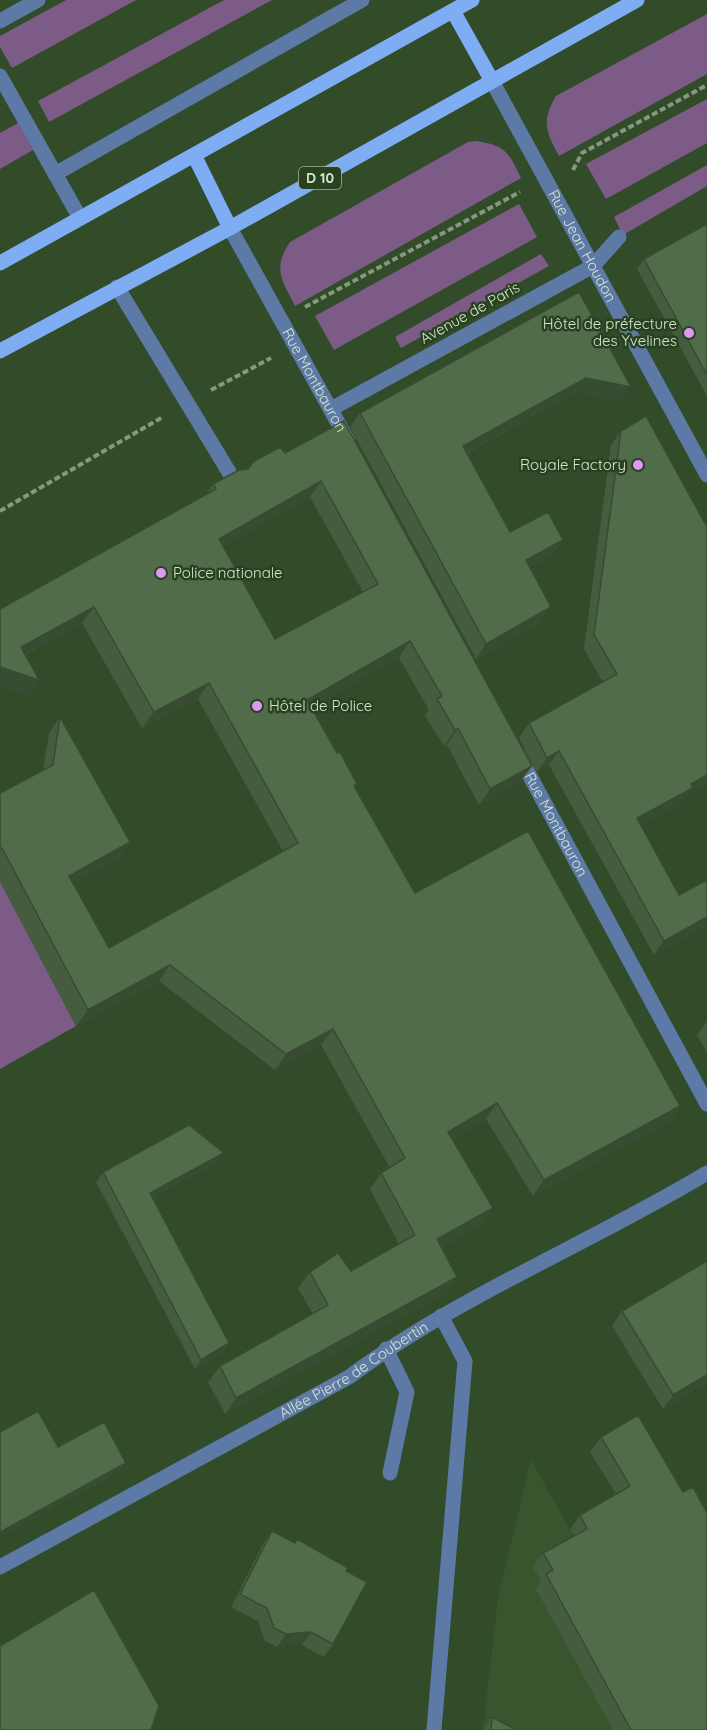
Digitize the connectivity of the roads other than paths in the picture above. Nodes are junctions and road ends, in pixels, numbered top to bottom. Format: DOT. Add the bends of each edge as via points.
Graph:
graph roads {
  1 [pos="38,0"];
  2 [pos="362,0"];
  3 [pos="472,0"];
  4 [pos="637,0"];
  5 [pos="453,11"];
  6 [pos="0,21"];
  7 [pos="0,76"];
  8 [pos="492,81"];
  9 [pos="194,155"];
  10 [pos="56,174"];
  11 [pos="80,218"];
  12 [pos="230,228"];
  13 [pos="619,237"];
  14 [pos="0,263"];
  15 [pos="593,266"];
  16 [pos="117,287"];
  17 [pos="0,351"];
  18 [pos="330,409"];
  19 [pos="356,456"];
  20 [pos="707,475"];
  21 [pos="232,477"];
  22 [pos="509,738"];
  23 [pos="707,1104"];
  24 [pos="707,1173"];
  25 [pos="441,1317"];
  26 [pos="386,1349"];
  27 [pos="390,1473"];
  28 [pos="0,1568"];
  29 [pos="434,1730"];
  1 -- 6 [label="street"];
  2 -- 10 [label="street"];
  3 -- 5 [label="main road"];
  4 -- 8 [label="main road, D 10"];
  5 -- 8 [label="main road"];
  5 -- 9 [label="main road"];
  7 -- 10 [label="street"];
  8 -- 12 [label="main road, D 10"];
  8 -- 15 [label="street, Rue Jean Houdon"];
  9 -- 11 [label="main road"];
  9 -- 12 [label="main road"];
  10 -- 11 [label="street"];
  11 -- 14 [label="main road"];
  12 -- 16 [label="main road, D 10"];
  12 -- 18 [label="street, Rue Montbauron"];
  13 -- 15 [label="street, Avenue de Paris"];
  15 -- 18 [label="street, Avenue de Paris"];
  15 -- 20 [label="street, Rue Jean Houdon"];
  16 -- 17 [label="main road, D 10"];
  16 -- 21 [label="street"];
  18 -- 19 [label="street, Rue Montbauron"];
  22 -- 23 [label="street, Rue Montbauron"];
  24 -- 25 [label="street, Allée Pierre de Coubertin"];
  25 -- 26 [label="street, Allée Pierre de Coubertin"];
  25 -- 29 [label="street" via="465,1361"];
  26 -- 27 [label="street" via="407,1392"];
  26 -- 28 [label="street, Allée Pierre de Coubertin" via="349,1377"];
}
